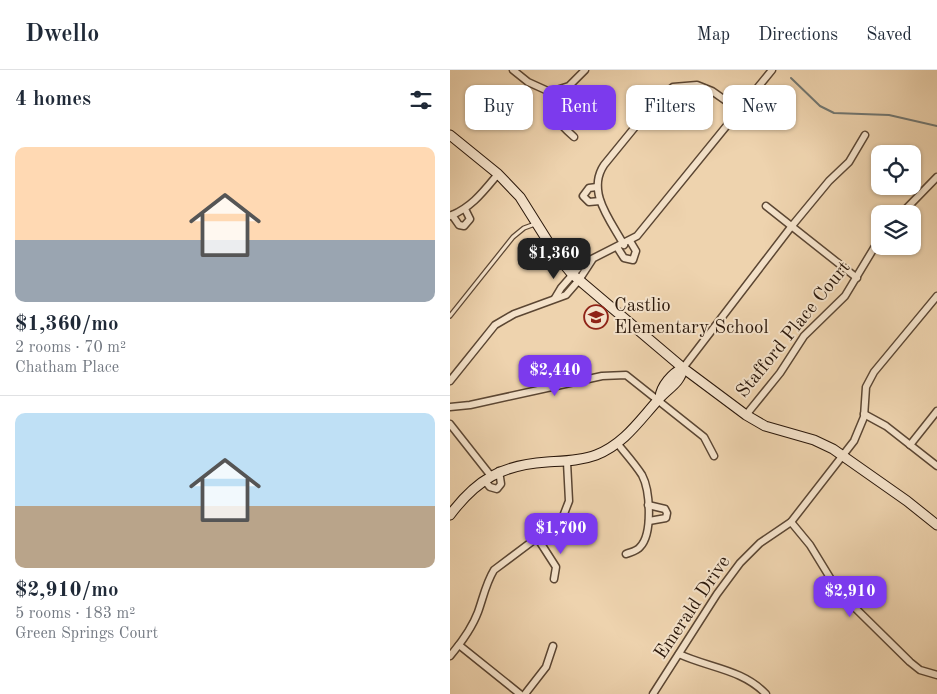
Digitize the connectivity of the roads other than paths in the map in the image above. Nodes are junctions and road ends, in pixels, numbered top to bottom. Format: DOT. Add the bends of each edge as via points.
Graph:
graph roads {
  1 [pos="513,70"];
  2 [pos="585,70"];
  3 [pos="772,70"];
  4 [pos="570,85"];
  5 [pos="760,85"];
  6 [pos="543,89"];
  7 [pos="723,98"];
  8 [pos="566,130"];
  9 [pos="723,130"];
  10 [pos="450,135"];
  11 [pos="865,135"];
  12 [pos="574,137"];
  13 [pos="498,174"];
  14 [pos="937,177"];
  15 [pos="596,187"];
  16 [pos="600,201"];
  17 [pos="910,205"];
  18 [pos="766,206"];
  19 [pos="465,209"];
  20 [pos="451,215"];
  21 [pos="537,223"];
  22 [pos="792,227"];
  23 [pos="624,244"];
  24 [pos="871,254"];
  25 [pos="576,277"];
  26 [pos="857,278"];
  27 [pos="937,296"];
  28 [pos="450,316"];
  29 [pos="683,368"];
  30 [pos="450,381"];
  31 [pos="659,398"];
  32 [pos="450,407"];
  33 [pos="937,411"];
  34 [pos="864,414"];
  35 [pos="746,415"];
  36 [pos="450,424"];
  37 [pos="617,443"];
  38 [pos="910,445"];
  39 [pos="714,456"];
  40 [pos="844,456"];
  41 [pos="566,462"];
  42 [pos="937,466"];
  43 [pos="491,476"];
  44 [pos="648,505"];
  45 [pos="450,514"];
  46 [pos="649,521"];
  47 [pos="791,522"];
  48 [pos="937,525"];
  49 [pos="538,539"];
  50 [pos="626,554"];
  51 [pos="554,579"];
  52 [pos="459,645"];
  53 [pos="553,646"];
  54 [pos="679,654"];
  55 [pos="450,656"];
  56 [pos="937,675"];
  57 [pos="520,694"];
  58 [pos="525,694"];
  59 [pos="654,694"];
  60 [pos="766,694"];
  1 -- 6 [label="street"];
  2 -- 4 [label="street"];
  3 -- 5 [label="street"];
  7 -- 15 [label="street" via="697,85 673,88 657,100 604,165"];
  8 -- 12 [label="street"];
  9 -- 23 [label="street" via="637,236"];
  10 -- 13 [label="street"];
  11 -- 22 [label="street" via="849,162 829,181"];
  13 -- 19 [label="street"];
  13 -- 21 [label="street" via="520,197"];
  14 -- 17 [label="street"];
  15 -- 16 [label="street"];
  15 -- 16 [label="street" via="589,188 583,196 590,202"];
  16 -- 23 [label="street"];
  18 -- 22 [label="street"];
  19 -- 20 [label="street"];
  19 -- 20 [label="street" via="470,219 464,226"];
  21 -- 25 [label="street" via="557,256"];
  21 -- 28 [label="lane" via="513,237"];
  22 -- 26 [label="street"];
  22 -- 29 [label="street"];
  23 -- 25 [label="street" via="582,264"];
  24 -- 26 [label="street, Stafford Place Court"];
  25 -- 29 [label="street"];
  25 -- 30 [label="street" via="555,298 501,319"];
  26 -- 35 [label="street, Stafford Place Court" via="838,305 800,341 780,373"];
  27 -- 34 [label="street, Emerald Drive" via="874,372 866,387"];
  29 -- 31 [label="street" via="676,371 660,390"];
  29 -- 35 [label="street"];
  31 -- 32 [label="street" via="632,378 620,374"];
  31 -- 37 [label="street" via="638,425"];
  31 -- 39 [label="street" via="704,437"];
  33 -- 38 [label="street"];
  34 -- 38 [label="street"];
  34 -- 40 [label="street, Emerald Drive" via="861,428"];
  35 -- 40 [label="street" via="779,432 820,442"];
  36 -- 43 [label="street"];
  37 -- 41 [label="street" via="595,456"];
  37 -- 44 [label="street" via="641,473"];
  38 -- 42 [label="street"];
  40 -- 47 [label="street, Emerald Drive"];
  40 -- 48 [label="street"];
  41 -- 43 [label="street" via="524,464"];
  41 -- 49 [label="street" via="567,511 557,525"];
  43 -- 45 [label="street"];
  44 -- 46 [label="street"];
  44 -- 46 [label="street" via="665,509 667,513 666,518"];
  46 -- 50 [label="street" via="644,542 637,550"];
  47 -- 54 [label="street, Emerald Drive" via="760,543 740,563"];
  47 -- 56 [label="street" via="845,598 910,662 920,670"];
  49 -- 51 [label="street" via="556,566"];
  49 -- 52 [label="street" via="494,570 477,614"];
  52 -- 55 [label="street"];
  52 -- 57 [label="street"];
  53 -- 58 [label="street" via="546,667"];
  54 -- 59 [label="street, Emerald Drive"];
  54 -- 60 [label="street" via="748,678"];
}
